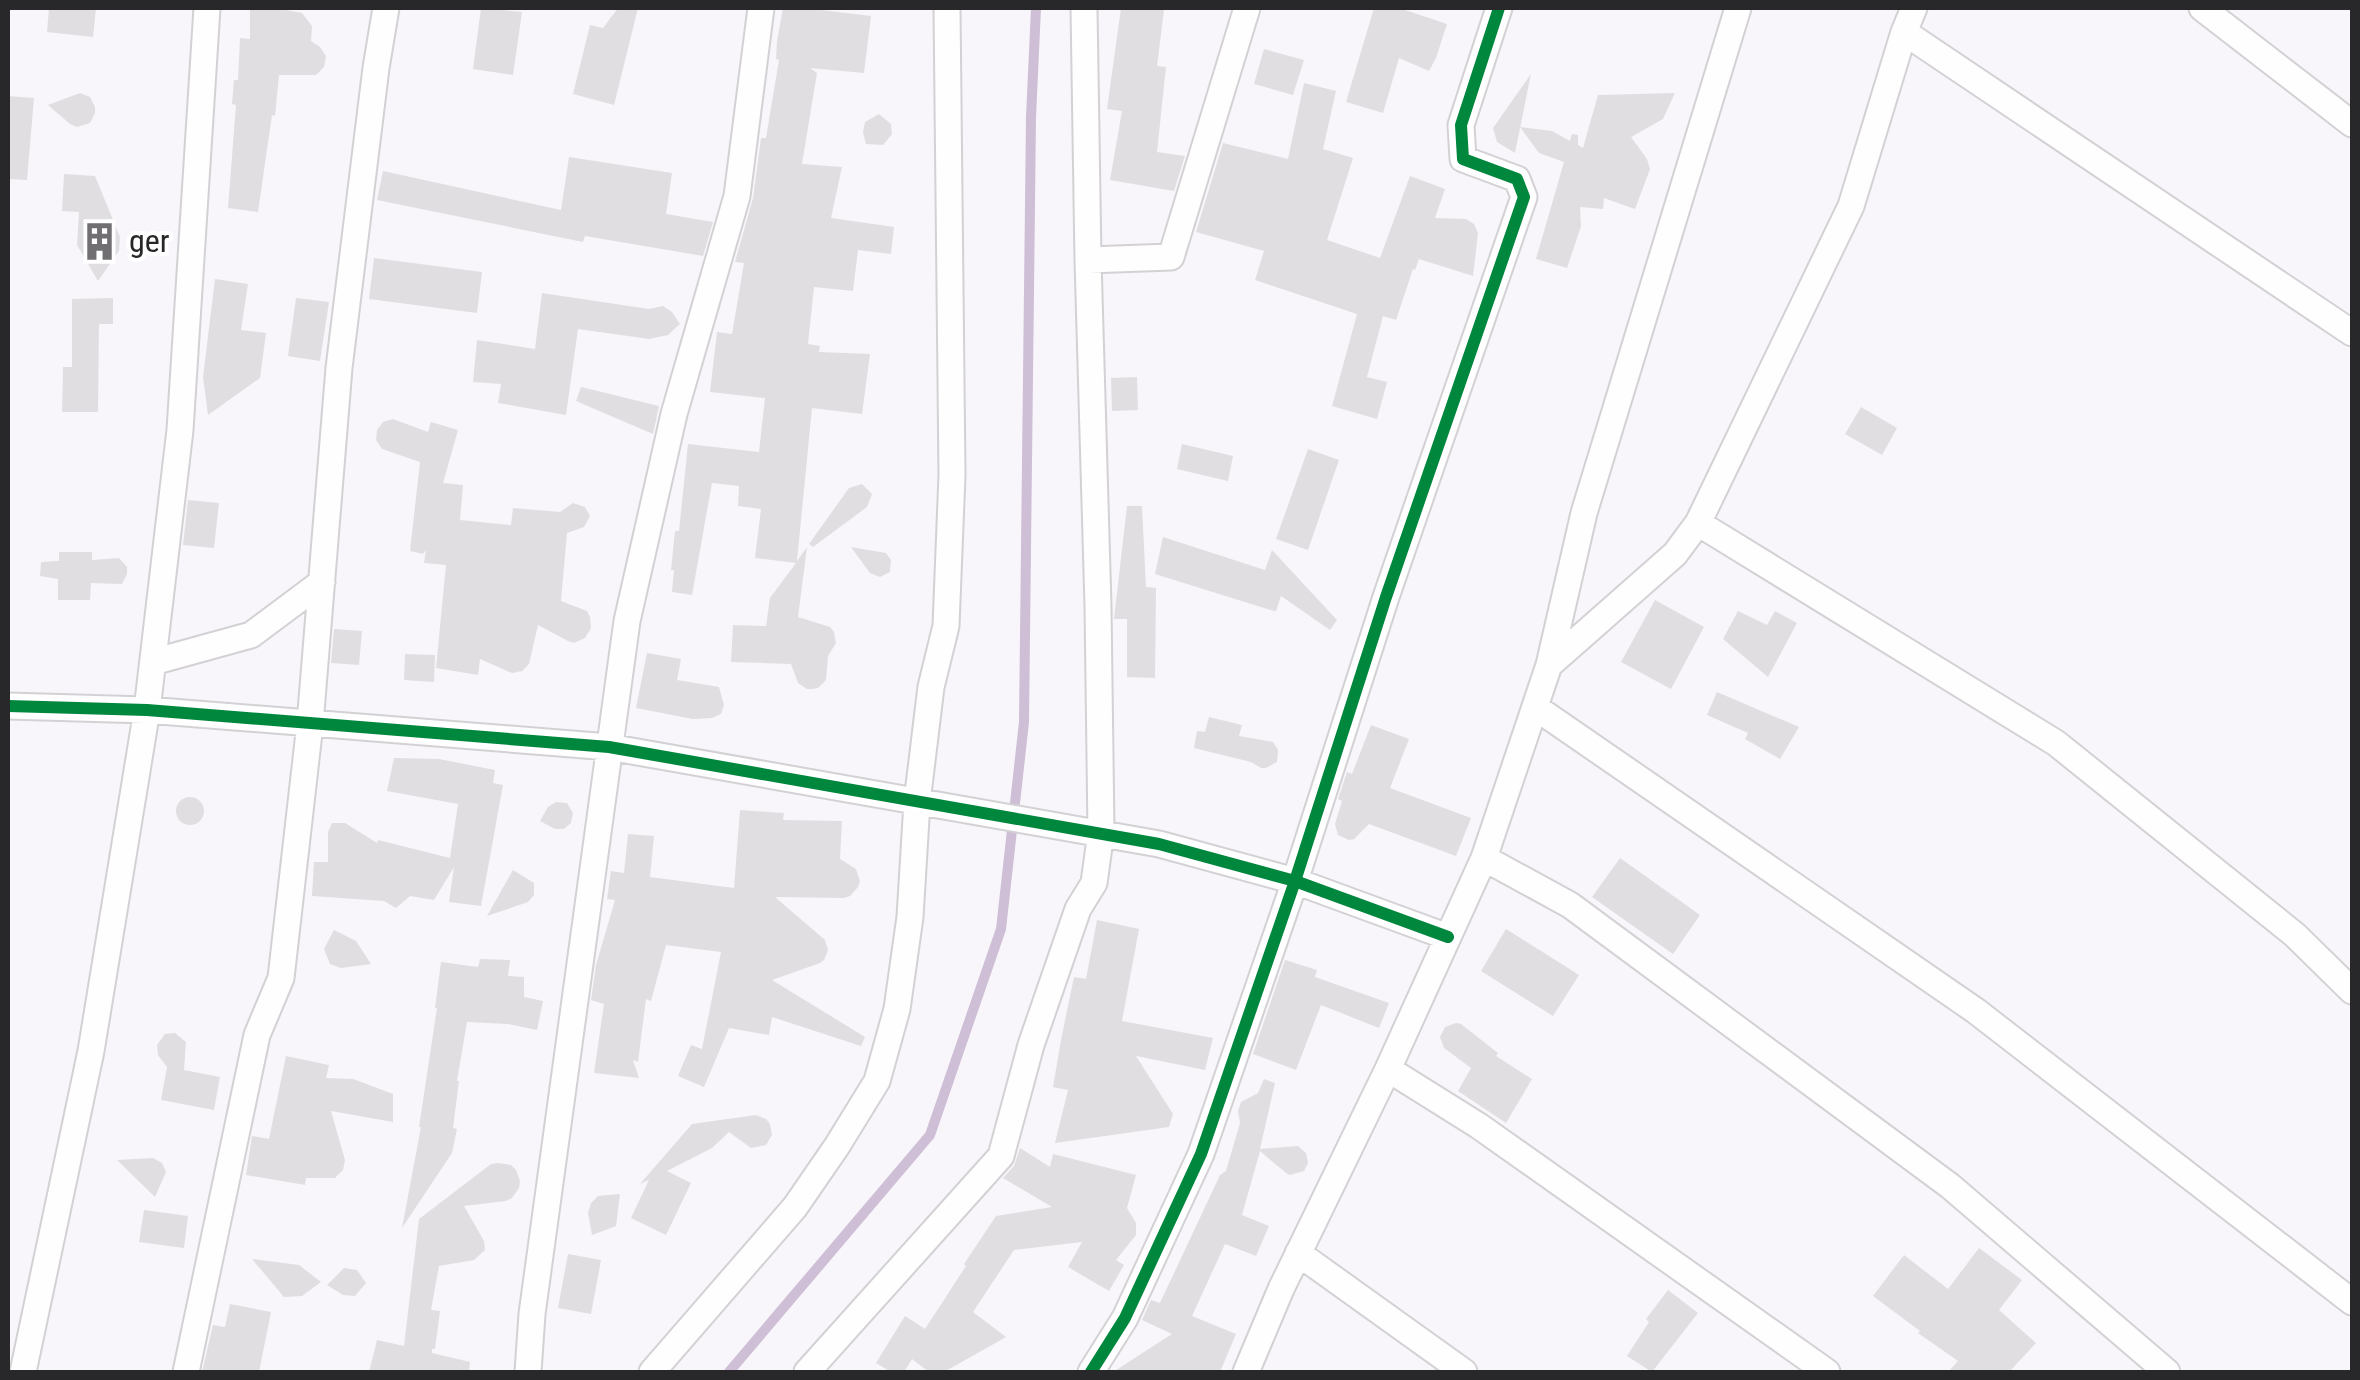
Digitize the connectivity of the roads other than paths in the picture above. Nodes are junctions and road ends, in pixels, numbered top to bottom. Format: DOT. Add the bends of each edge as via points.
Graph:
graph roads {
  1 [pos="206,8"];
  2 [pos="386,8"];
  3 [pos="761,8"];
  4 [pos="947,8"];
  5 [pos="1084,8"];
  6 [pos="1247,8"];
  7 [pos="1498,8"];
  8 [pos="1738,8"];
  9 [pos="1914,8"];
  10 [pos="2202,8"];
  11 [pos="1904,32"];
  12 [pos="2352,124"];
  13 [pos="1088,260"];
  14 [pos="2352,333"];
  15 [pos="1698,523"];
  16 [pos="322,582"];
  17 [pos="153,662"];
  18 [pos="1549,665"];
  19 [pos="8,706"];
  20 [pos="1535,707"];
  21 [pos="147,710"];
  22 [pos="310,724"];
  23 [pos="608,747"];
  24 [pos="917,802"];
  25 [pos="1101,832"];
  26 [pos="1484,858"];
  27 [pos="1295,881"];
  28 [pos="1448,937"];
  29 [pos="2352,991"];
  30 [pos="1388,1069"];
  31 [pos="1298,1253"];
  32 [pos="2352,1302"];
  33 [pos="23,1372"];
  34 [pos="186,1372"];
  35 [pos="528,1372"];
  36 [pos="652,1372"];
  37 [pos="808,1372"];
  38 [pos="1091,1372"];
  39 [pos="1246,1372"];
  40 [pos="1464,1372"];
  41 [pos="1827,1372"];
  42 [pos="2167,1372"];
  1 -- 17 [label="street" via="180,430"];
  2 -- 16 [label="street" via="339,368"];
  3 -- 23 [label="street" via="736,196 674,414 627,620"];
  4 -- 24 [label="street" via="952,475 946,626"];
  5 -- 13 [label="street"];
  6 -- 13 [label="street" via="1171,257"];
  7 -- 27 [label="street" via="1462,126 1463,160 1518,179 1524,197"];
  8 -- 18 [label="street" via="1584,513"];
  9 -- 11 [label="street"];
  10 -- 12 [label="street"];
  11 -- 14 [label="street"];
  11 -- 15 [label="street" via="1851,206"];
  13 -- 25 [label="street"];
  15 -- 18 [label="street" via="1676,554"];
  15 -- 29 [label="street" via="2056,744 2295,936"];
  16 -- 17 [label="street" via="251,635"];
  16 -- 22 [label="street"];
  17 -- 21 [label="street"];
  18 -- 20 [label="street"];
  19 -- 21 [label="street"];
  20 -- 26 [label="street"];
  20 -- 32 [label="street" via="1976,1010"];
  21 -- 22 [label="street"];
  21 -- 33 [label="street" via="90,1051"];
  22 -- 23 [label="street"];
  22 -- 34 [label="street" via="281,978 257,1035"];
  23 -- 24 [label="street"];
  23 -- 35 [label="street"];
  24 -- 25 [label="street"];
  24 -- 36 [label="street" via="897,1009 877,1082 795,1207"];
  25 -- 27 [label="street"];
  25 -- 37 [label="street" via="1094,883 1078,909 1031,1045 1000,1156"];
  26 -- 28 [label="street"];
  26 -- 42 [label="street" via="1570,905 1950,1186"];
  27 -- 28 [label="street"];
  27 -- 38 [label="street" via="1201,1154 1125,1318"];
  28 -- 30 [label="street"];
  30 -- 31 [label="street"];
  30 -- 41 [label="street"];
  31 -- 39 [label="street"];
  31 -- 40 [label="street"];
}
